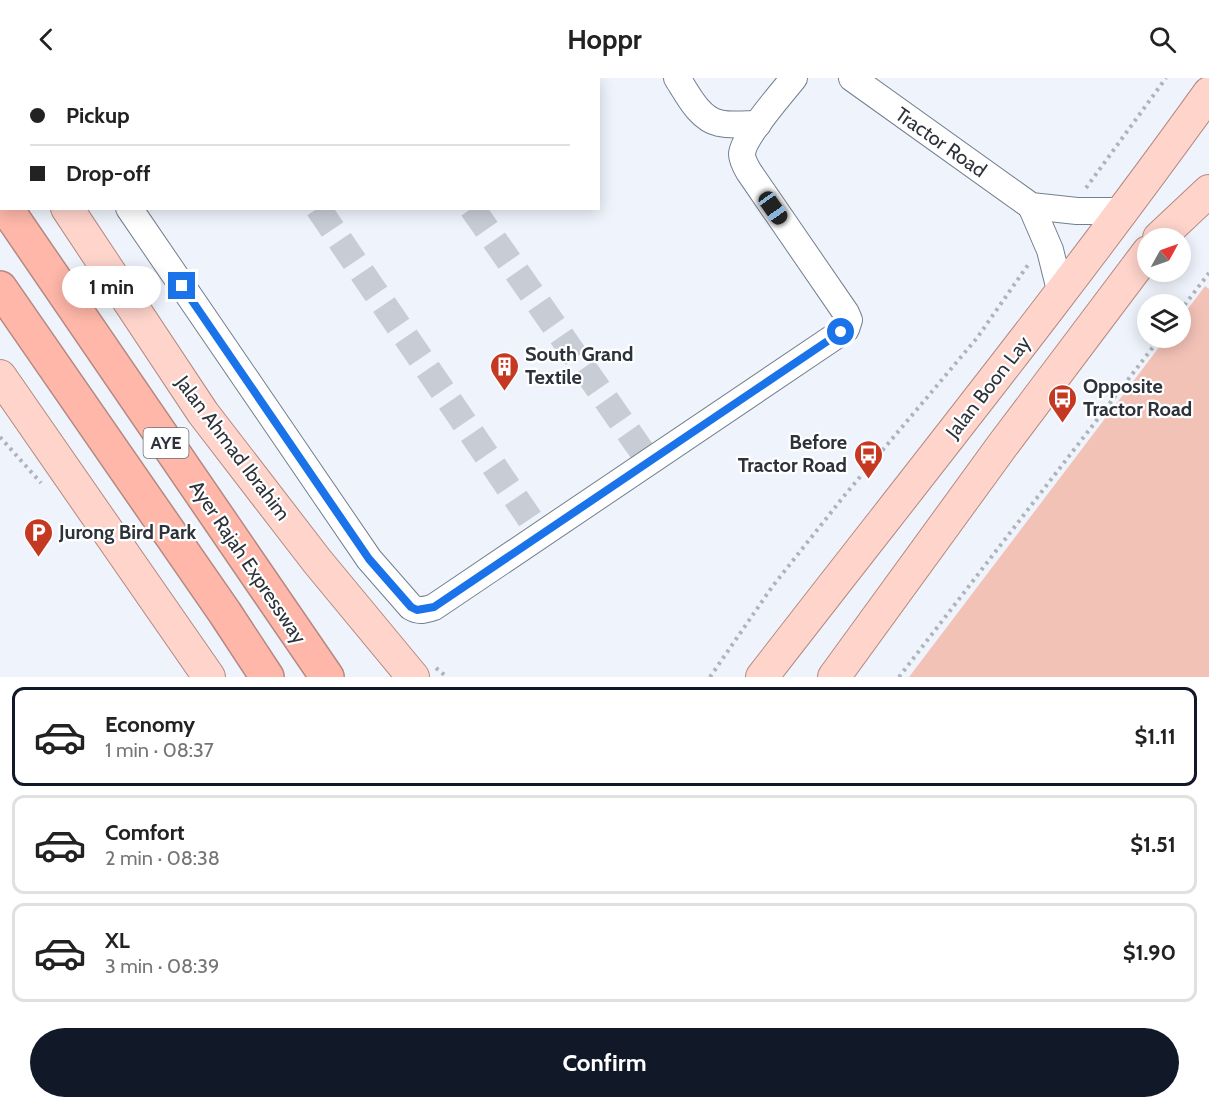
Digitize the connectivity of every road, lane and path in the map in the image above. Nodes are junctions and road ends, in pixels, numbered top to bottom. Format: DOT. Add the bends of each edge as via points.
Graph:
graph roads {
  1 [pos="677,78"];
  2 [pos="794,78"];
  3 [pos="852,78"];
  4 [pos="1167,78"];
  5 [pos="1209,93"];
  6 [pos="758,124"];
  7 [pos="1209,191"];
  8 [pos="1081,196"];
  9 [pos="1031,206"];
  10 [pos="7,210"];
  11 [pos="68,210"];
  12 [pos="130,210"];
  13 [pos="1124,211"];
  14 [pos="1170,228"];
  15 [pos="1034,256"];
  16 [pos="1137,267"];
  17 [pos="1209,273"];
  18 [pos="0,288"];
  19 [pos="1061,294"];
  20 [pos="1191,297"];
  21 [pos="1152,348"];
  22 [pos="0,376"];
  23 [pos="209,677"];
  24 [pos="267,677"];
  25 [pos="327,677"];
  26 [pos="413,677"];
  27 [pos="710,677"];
  28 [pos="762,677"];
  29 [pos="834,677"];
  30 [pos="899,677"];
  1 -- 6 [label="street" via="708,119"];
  2 -- 6 [label="street"];
  3 -- 9 [label="street, Tractor Road"];
  4 -- 8 [label="path"];
  5 -- 13 [label="main road, Jalan Boon Lay"];
  6 -- 12 [label="street" via="744,148 745,165 846,313 848,325 647,460 535,526 434,607 425,610 411,607 369,559"];
  7 -- 14 [label="main road"];
  9 -- 13 [label="street, Tractor Road" via="1077,212"];
  9 -- 19 [label="street" via="1050,250"];
  10 -- 25 [label="highway, Ayer Rajah Expressway / AYE"];
  11 -- 26 [label="main road, Jalan Ahmad Ibrahim" via="203,413"];
  13 -- 19 [label="main road, Jalan Boon Lay"];
  15 -- 27 [label="path" via="977,338 772,587"];
  16 -- 29 [label="main road"];
  17 -- 20 [label="path"];
  18 -- 24 [label="highway, AYE"];
  19 -- 28 [label="main road, Jalan Boon Lay"];
  21 -- 30 [label="path"];
  22 -- 23 [label="main road"];
}
